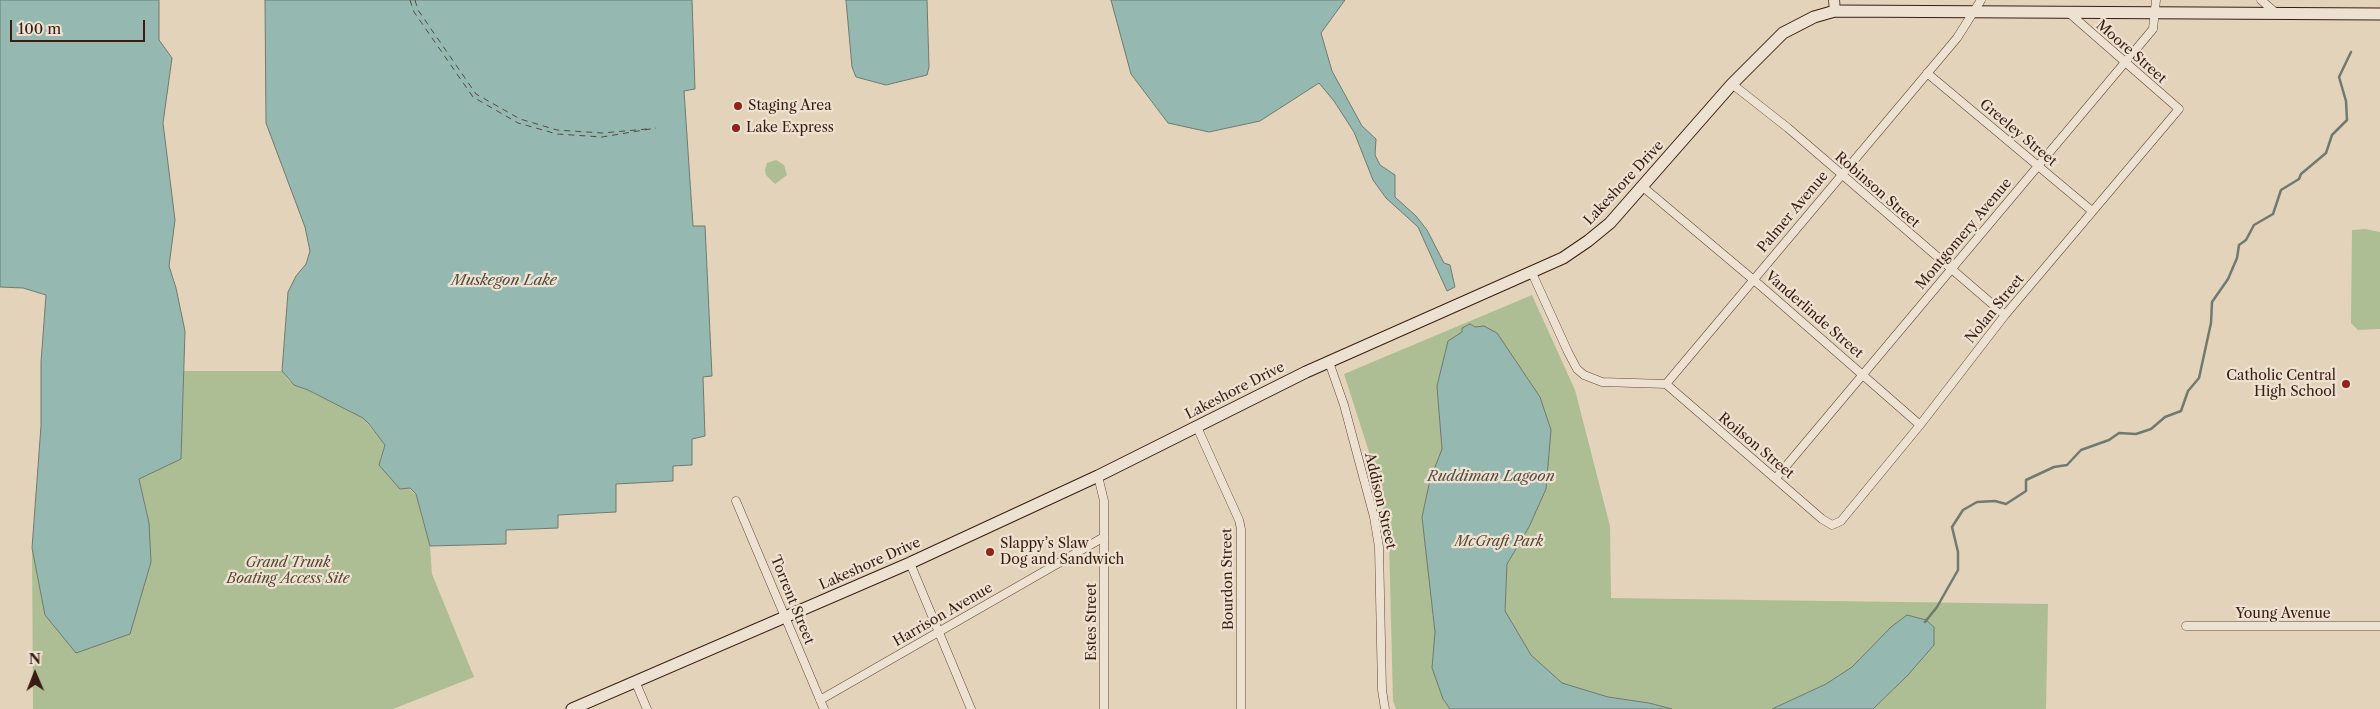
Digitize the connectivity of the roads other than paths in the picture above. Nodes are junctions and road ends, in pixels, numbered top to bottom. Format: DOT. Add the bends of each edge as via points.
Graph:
graph roads {
  1 [pos="1981,0"];
  2 [pos="2156,0"];
  3 [pos="2261,0"];
  4 [pos="1835,6"];
  5 [pos="1974,12"];
  6 [pos="2068,12"];
  7 [pos="2155,13"];
  8 [pos="2276,13"];
  9 [pos="2380,14"];
  10 [pos="2124,62"];
  11 [pos="1928,73"];
  12 [pos="1732,84"];
  13 [pos="2179,109"];
  14 [pos="2037,166"];
  15 [pos="1841,175"];
  16 [pos="1643,187"];
  17 [pos="2092,212"];
  18 [pos="1951,269"];
  19 [pos="1532,273"];
  20 [pos="1753,280"];
  21 [pos="2005,316"];
  22 [pos="1329,362"];
  23 [pos="1863,374"];
  24 [pos="1666,384"];
  25 [pos="1920,425"];
  26 [pos="1197,427"];
  27 [pos="1098,476"];
  28 [pos="1776,478"];
  29 [pos="736,501"];
  30 [pos="1832,525"];
  31 [pos="1104,537"];
  32 [pos="910,562"];
  33 [pos="785,618"];
  34 [pos="2186,626"];
  35 [pos="2380,626"];
  36 [pos="938,631"];
  37 [pos="635,681"];
  38 [pos="820,700"];
  39 [pos="572,709"];
  40 [pos="648,709"];
  41 [pos="824,709"];
  42 [pos="971,709"];
  43 [pos="1104,709"];
  44 [pos="1241,709"];
  45 [pos="1385,709"];
  1 -- 5 [label="street, Palmer Avenue"];
  2 -- 7 [label="street, Montgomery Avenue"];
  3 -- 8 [label="street"];
  4 -- 5 [label="main road, Lakeshore Drive"];
  4 -- 12 [label="main road, Lakeshore Drive" via="1783,33"];
  5 -- 6 [label="main road, Lakeshore Drive"];
  5 -- 11 [label="street, Palmer Avenue"];
  6 -- 7 [label="main road, Lakeshore Drive"];
  6 -- 10 [label="street, Moore Street"];
  7 -- 8 [label="main road, Lakeshore Drive"];
  7 -- 10 [label="street, Montgomery Avenue" via="2153,29"];
  8 -- 9 [label="main road, Lakeshore Drive"];
  10 -- 13 [label="street, Moore Street"];
  10 -- 14 [label="street, Montgomery Avenue"];
  11 -- 14 [label="street, Greeley Street"];
  11 -- 15 [label="street, Palmer Avenue"];
  12 -- 15 [label="street, Robinson Street"];
  12 -- 16 [label="main road, Lakeshore Drive"];
  13 -- 17 [label="street, Nolan Street"];
  14 -- 17 [label="street, Greeley Street"];
  14 -- 18 [label="street, Montgomery Avenue"];
  15 -- 18 [label="street, Robinson Street"];
  15 -- 20 [label="street, Palmer Avenue"];
  16 -- 19 [label="main road, Lakeshore Drive" via="1610,223 1588,241"];
  16 -- 20 [label="street, Vanderlinde Street"];
  17 -- 21 [label="street, Nolan Street"];
  18 -- 21 [label="street, Robinson Street"];
  18 -- 23 [label="street, Montgomery Avenue"];
  19 -- 22 [label="main road, Lakeshore Drive"];
  19 -- 24 [label="street" via="1577,369 1590,379"];
  20 -- 23 [label="street, Vanderlinde Street"];
  20 -- 24 [label="street, Palmer Avenue"];
  21 -- 25 [label="street, Nolan Street"];
  22 -- 26 [label="main road, Lakeshore Drive"];
  22 -- 45 [label="street, Addison Street" via="1374,517 1379,546"];
  23 -- 25 [label="street, Vanderlinde Street"];
  23 -- 28 [label="street, Montgomery Avenue"];
  24 -- 28 [label="street, Roilson Street"];
  25 -- 30 [label="street, Nolan Street" via="1842,521"];
  26 -- 27 [label="main road, Lakeshore Drive"];
  26 -- 44 [label="street, Bourdon Street" via="1241,529"];
  27 -- 31 [label="street, Estes Street" via="1104,496"];
  27 -- 32 [label="main road, Lakeshore Drive"];
  28 -- 30 [label="street, Roilson Street"];
  29 -- 33 [label="street, Torrent Street"];
  31 -- 36 [label="street, Harrison Avenue"];
  31 -- 43 [label="street, Estes Street"];
  32 -- 33 [label="main road, Lakeshore Drive"];
  32 -- 36 [label="street"];
  33 -- 37 [label="main road, Lakeshore Drive"];
  33 -- 38 [label="street, Torrent Street"];
  34 -- 35 [label="street, Young Avenue"];
  36 -- 38 [label="street, Harrison Avenue"];
  36 -- 42 [label="street"];
  37 -- 39 [label="main road, Lakeshore Drive"];
  37 -- 40 [label="street"];
  38 -- 41 [label="street, Torrent Street"];
}
